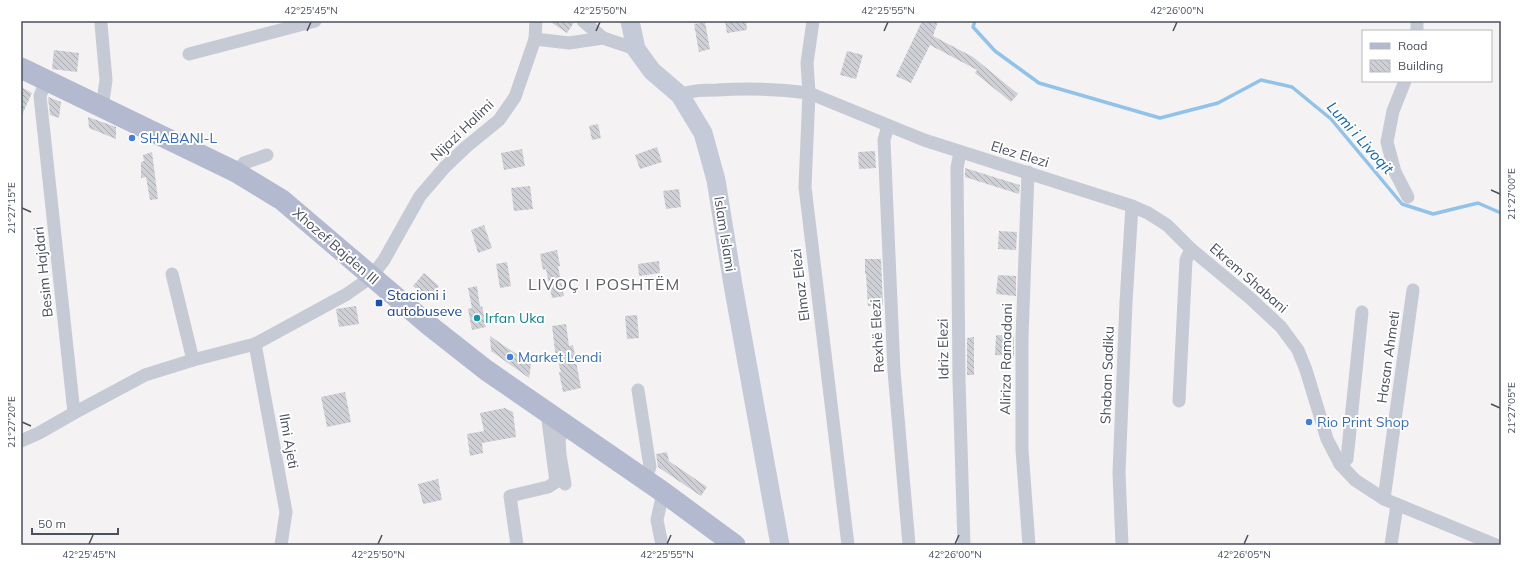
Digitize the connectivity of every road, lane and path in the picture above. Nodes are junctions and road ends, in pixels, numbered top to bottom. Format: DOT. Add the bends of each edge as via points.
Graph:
graph roads {
  1 [pos="315,21"];
  2 [pos="536,21"];
  3 [pos="583,21"];
  4 [pos="813,21"];
  5 [pos="630,22"];
  6 [pos="101,24"];
  7 [pos="603,38"];
  8 [pos="535,39"];
  9 [pos="636,49"];
  10 [pos="189,54"];
  11 [pos="21,68"];
  12 [pos="46,81"];
  13 [pos="1405,82"];
  14 [pos="809,93"];
  15 [pos="680,95"];
  16 [pos="102,108"];
  17 [pos="888,126"];
  18 [pos="960,152"];
  19 [pos="267,155"];
  20 [pos="236,172"];
  21 [pos="1028,172"];
  22 [pos="1408,197"];
  23 [pos="1132,206"];
  24 [pos="1191,249"];
  25 [pos="172,274"];
  26 [pos="371,277"];
  27 [pos="1413,290"];
  28 [pos="1362,312"];
  29 [pos="255,344"];
  30 [pos="193,360"];
  31 [pos="638,390"];
  32 [pos="1179,401"];
  33 [pos="74,413"];
  34 [pos="547,413"];
  35 [pos="566,426"];
  36 [pos="21,441"];
  37 [pos="1340,464"];
  38 [pos="645,480"];
  39 [pos="565,484"];
  40 [pos="663,492"];
  41 [pos="1384,499"];
  42 [pos="1397,505"];
  43 [pos="281,544"];
  44 [pos="517,545"];
  45 [pos="662,545"];
  46 [pos="735,545"];
  47 [pos="780,545"];
  48 [pos="848,545"];
  49 [pos="909,545"];
  50 [pos="964,545"];
  51 [pos="1029,545"];
  52 [pos="1122,545"];
  53 [pos="1391,545"];
  54 [pos="1496,545"];
  1 -- 10 [label="street"];
  2 -- 8 [label="street, Nijazi Halimi"];
  3 -- 7 [label="street"];
  4 -- 14 [label="street, Elmaz Elezi" via="807,63"];
  5 -- 9 [label="street"];
  6 -- 16 [label="street" via="106,80"];
  7 -- 8 [label="street" via="569,43"];
  7 -- 9 [label="street"];
  8 -- 26 [label="street, Nijazi Halimi" via="515,97 499,120 445,167 420,196 384,260"];
  9 -- 15 [label="street, Islam Islami" via="652,71"];
  11 -- 12 [label="main road, Xhozef Bajden III"];
  12 -- 16 [label="main road, Xhozef Bajden III"];
  12 -- 33 [label="street, Besim Hajdari" via="40,96"];
  13 -- 22 [label="street" via="1393,111 1387,142 1395,172"];
  14 -- 15 [label="street, Elez Elezi" via="740,88 689,91"];
  14 -- 17 [label="street, Elez Elezi"];
  14 -- 48 [label="street, Elmaz Elezi" via="805,187"];
  15 -- 47 [label="street, Islam Islami" via="704,133 716,180"];
  16 -- 20 [label="main road, Xhozef Bajden III"];
  17 -- 18 [label="street, Elez Elezi"];
  17 -- 49 [label="street, Rexhë Elezi" via="884,140 894,363"];
  18 -- 21 [label="street, Elez Elezi"];
  18 -- 50 [label="street, Idriz Elezi" via="957,168 959,380"];
  19 -- 20 [label="street" via="244,163"];
  20 -- 26 [label="main road, Xhozef Bajden III" via="282,200"];
  21 -- 23 [label="street, Elez Elezi"];
  21 -- 51 [label="street, Aliriza Ramadani" via="1022,338 1022,450"];
  23 -- 24 [label="street, Elez Elezi" via="1167,225"];
  23 -- 52 [label="street, Shaban Sadiku" via="1120,473"];
  24 -- 32 [label="street" via="1186,260"];
  24 -- 37 [label="street, Ekrem Shabani" via="1260,307 1298,350 1327,439"];
  25 -- 30 [label="street"];
  26 -- 29 [label="street, Nijazi Halimi" via="347,294"];
  26 -- 34 [label="main road, Xhozef Bajden III" via="486,370"];
  27 -- 41 [label="street, Hasan Ahmeti"];
  28 -- 37 [label="street" via="1347,459"];
  29 -- 30 [label="street, Nijazi Halimi"];
  29 -- 43 [label="street, Ilmi Ajeti" via="286,512"];
  30 -- 33 [label="street, Nijazi Halimi" via="145,375"];
  31 -- 38 [label="street" via="650,467"];
  33 -- 36 [label="street, Nijazi Halimi"];
  34 -- 35 [label="main road, Xhozef Bajden III"];
  34 -- 44 [label="street" via="556,482 510,496"];
  35 -- 38 [label="main road, Xhozef Bajden III"];
  35 -- 39 [label="street" via="559,439"];
  37 -- 41 [label="street, Ekrem Shabani" via="1355,480"];
  38 -- 40 [label="main road, Xhozef Bajden III"];
  40 -- 45 [label="street" via="657,520"];
  40 -- 46 [label="main road, Xhozef Bajden III"];
  41 -- 42 [label="street, Ekrem Shabani"];
  42 -- 53 [label="street"];
  42 -- 54 [label="street, Ekrem Shabani"];
}
